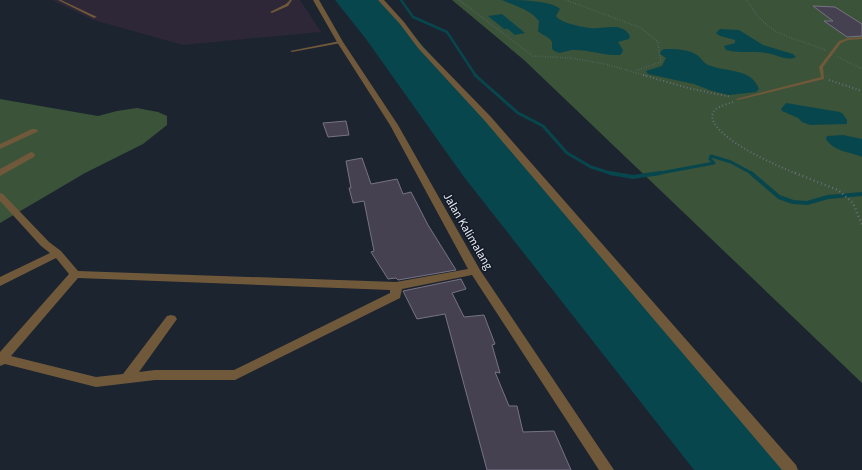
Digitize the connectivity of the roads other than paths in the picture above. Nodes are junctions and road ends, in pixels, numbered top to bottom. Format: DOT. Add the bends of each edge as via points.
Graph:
graph roads {
  1 [pos="59,0"];
  2 [pos="291,0"];
  3 [pos="316,0"];
  4 [pos="381,0"];
  5 [pos="271,12"];
  6 [pos="95,17"];
  7 [pos="862,38"];
  8 [pos="340,42"];
  9 [pos="292,51"];
  10 [pos="738,99"];
  11 [pos="35,131"];
  12 [pos="0,147"];
  13 [pos="31,155"];
  14 [pos="0,173"];
  15 [pos="0,196"];
  16 [pos="57,253"];
  17 [pos="475,271"];
  18 [pos="75,274"];
  19 [pos="0,282"];
  20 [pos="396,286"];
  21 [pos="172,319"];
  22 [pos="1,360"];
  23 [pos="127,378"];
  24 [pos="607,470"];
  25 [pos="790,470"];
  1 -- 6 [label="lane"];
  2 -- 5 [label="lane"];
  3 -- 8 [label="street, Jalan Kalimalang"];
  4 -- 25 [label="street" via="420,47 488,119"];
  7 -- 10 [label="lane" via="840,42 821,67 823,78"];
  8 -- 9 [label="lane"];
  8 -- 17 [label="street, Jalan Kalimalang" via="394,125"];
  11 -- 12 [label="street"];
  13 -- 14 [label="street"];
  15 -- 16 [label="street" via="45,244"];
  16 -- 18 [label="street"];
  16 -- 19 [label="street"];
  17 -- 20 [label="street"];
  17 -- 24 [label="street, Jalan Kalimalang"];
  18 -- 20 [label="street"];
  18 -- 22 [label="street"];
  20 -- 23 [label="street" via="396,295 235,375 155,375"];
  21 -- 23 [label="street"];
  22 -- 23 [label="street" via="96,382"];
}
